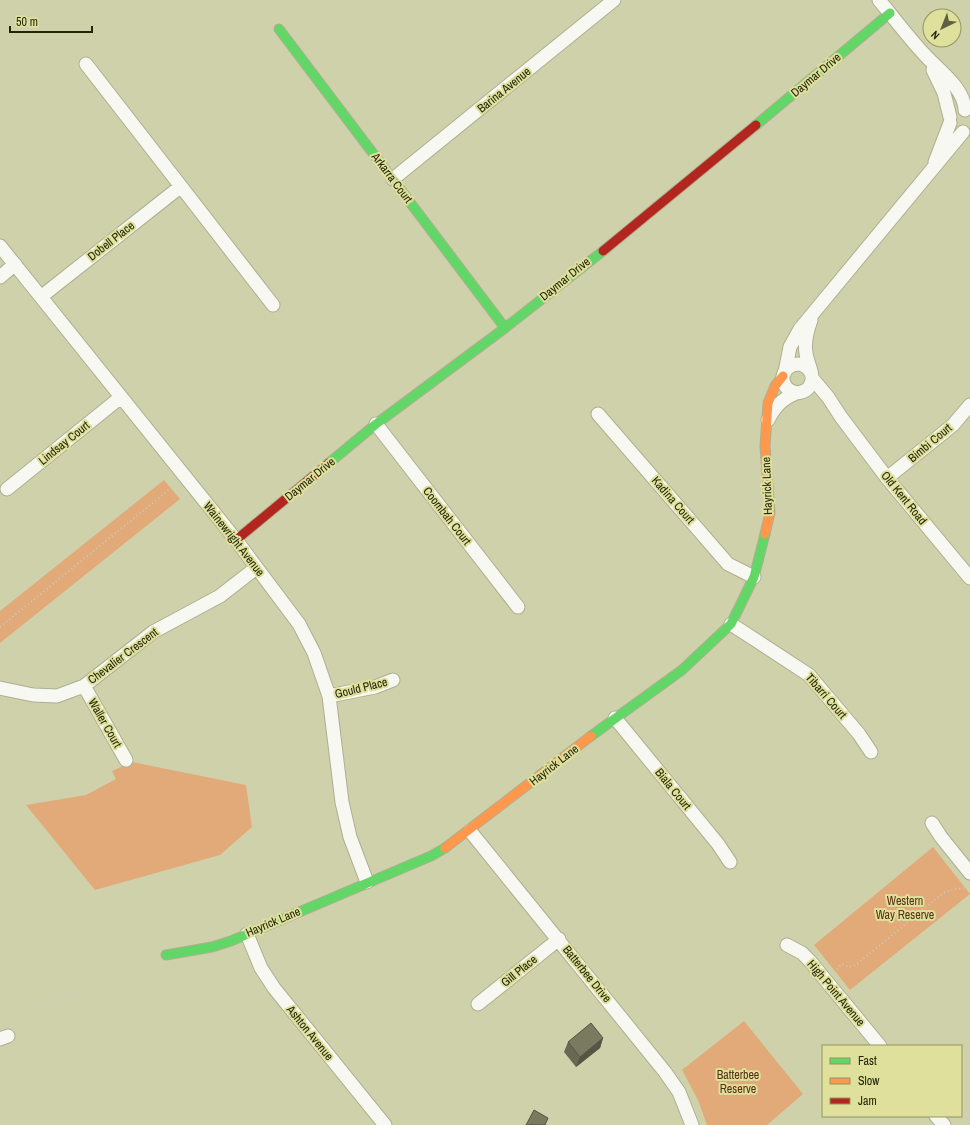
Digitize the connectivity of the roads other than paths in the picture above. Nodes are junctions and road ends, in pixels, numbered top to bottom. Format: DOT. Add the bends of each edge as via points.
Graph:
graph roads {
  1 [pos="614,0"];
  2 [pos="879,0"];
  3 [pos="890,13"];
  4 [pos="279,29"];
  5 [pos="924,54"];
  6 [pos="86,64"];
  7 [pos="968,112"];
  8 [pos="950,120"];
  9 [pos="967,130"];
  10 [pos="931,169"];
  11 [pos="393,179"];
  12 [pos="180,187"];
  13 [pos="0,246"];
  14 [pos="15,264"];
  15 [pos="0,277"];
  16 [pos="42,296"];
  17 [pos="273,305"];
  18 [pos="813,314"];
  19 [pos="505,328"];
  20 [pos="784,374"];
  21 [pos="812,376"];
  22 [pos="798,393"];
  23 [pos="121,397"];
  24 [pos="970,405"];
  25 [pos="598,414"];
  26 [pos="841,417"];
  27 [pos="767,422"];
  28 [pos="376,424"];
  29 [pos="887,478"];
  30 [pos="8,489"];
  31 [pos="236,540"];
  32 [pos="256,568"];
  33 [pos="754,577"];
  34 [pos="970,578"];
  35 [pos="518,607"];
  36 [pos="731,624"];
  37 [pos="394,680"];
  38 [pos="84,686"];
  39 [pos="0,688"];
  40 [pos="329,696"];
  41 [pos="615,718"];
  42 [pos="871,752"];
  43 [pos="126,760"];
  44 [pos="932,823"];
  45 [pos="470,831"];
  46 [pos="730,862"];
  47 [pos="970,873"];
  48 [pos="367,882"];
  49 [pos="247,934"];
  50 [pos="559,939"];
  51 [pos="787,945"];
  52 [pos="166,955"];
  53 [pos="478,1004"];
  54 [pos="879,1045"];
  55 [pos="937,1117"];
  56 [pos="385,1125"];
  57 [pos="692,1125"];
  58 [pos="944,1125"];
  1 -- 11 [label="street, Barina Avenue"];
  2 -- 3 [label="street"];
  3 -- 5 [label="street"];
  3 -- 19 [label="street, Daymar Drive" via="679,190"];
  4 -- 11 [label="street, Arkarra Court"];
  5 -- 7 [label="street" via="961,95"];
  5 -- 8 [label="street" via="942,86"];
  6 -- 12 [label="street"];
  7 -- 8 [label="street" via="954,111"];
  8 -- 9 [label="street" via="955,131"];
  8 -- 10 [label="street, Hayrick Lane"];
  9 -- 10 [label="street, Hayrick Lane" via="944,158"];
  10 -- 18 [label="street, Hayrick Lane"];
  11 -- 19 [label="street, Arkarra Court"];
  12 -- 16 [label="street, Dobell Place"];
  12 -- 17 [label="street"];
  13 -- 14 [label="street, Wainewright Avenue"];
  14 -- 15 [label="street"];
  14 -- 16 [label="street, Wainewright Avenue"];
  16 -- 23 [label="street, Wainewright Avenue"];
  18 -- 20 [label="street, Hayrick Lane" via="800,329 790,347"];
  18 -- 21 [label="street, Hayrick Lane" via="806,333 806,353"];
  19 -- 28 [label="street, Daymar Drive"];
  20 -- 21 [label="street" via="791,365 801,364 809,369"];
  20 -- 22 [label="street" via="784,385 791,392"];
  20 -- 27 [label="street, Hayrick Lane" via="775,386 768,403"];
  21 -- 22 [label="street" via="809,388"];
  21 -- 26 [label="street, Old Kent Road"];
  22 -- 26 [label="street, Old Kent Road" via="812,394"];
  22 -- 27 [label="street, Hayrick Lane" via="784,398 774,408"];
  23 -- 30 [label="street, Lindsay Court"];
  23 -- 31 [label="street, Wainewright Avenue"];
  24 -- 29 [label="street, Bimbi Court" via="952,425"];
  25 -- 33 [label="street, Kadina Court" via="728,564"];
  26 -- 29 [label="street, Old Kent Road"];
  27 -- 33 [label="street, Hayrick Lane" via="765,446 770,513"];
  28 -- 31 [label="street, Daymar Drive"];
  28 -- 35 [label="street, Coombah Court"];
  29 -- 34 [label="street, Old Kent Road"];
  31 -- 32 [label="street, Wainewright Avenue"];
  32 -- 38 [label="street, Chevalier Crescent" via="220,596 153,632"];
  32 -- 40 [label="street, Wainewright Avenue" via="300,624 314,653"];
  33 -- 36 [label="street, Hayrick Lane"];
  36 -- 41 [label="street, Hayrick Lane" via="682,670"];
  36 -- 42 [label="street, Tibarri Court" via="809,675"];
  37 -- 40 [label="street, Gould Place" via="375,687"];
  38 -- 39 [label="street, Chevalier Crescent" via="58,696 33,695"];
  38 -- 43 [label="street, Waller Court"];
  40 -- 48 [label="street, Wainewright Avenue" via="342,802 350,837"];
  41 -- 45 [label="street, Hayrick Lane"];
  41 -- 46 [label="street, Biala Court"];
  44 -- 47 [label="street"];
  45 -- 48 [label="street, Hayrick Lane" via="452,845 431,856"];
  45 -- 50 [label="street, Batterbee Drive"];
  48 -- 49 [label="street, Hayrick Lane"];
  49 -- 52 [label="street, Hayrick Lane" via="212,947"];
  49 -- 56 [label="street, Ashton Avenue" via="261,968 274,988"];
  50 -- 53 [label="street, Gill Place"];
  50 -- 57 [label="street, Batterbee Drive" via="665,1072 679,1092"];
  51 -- 54 [label="street, High Point Avenue" via="802,953"];
  55 -- 58 [label="street"];
}
